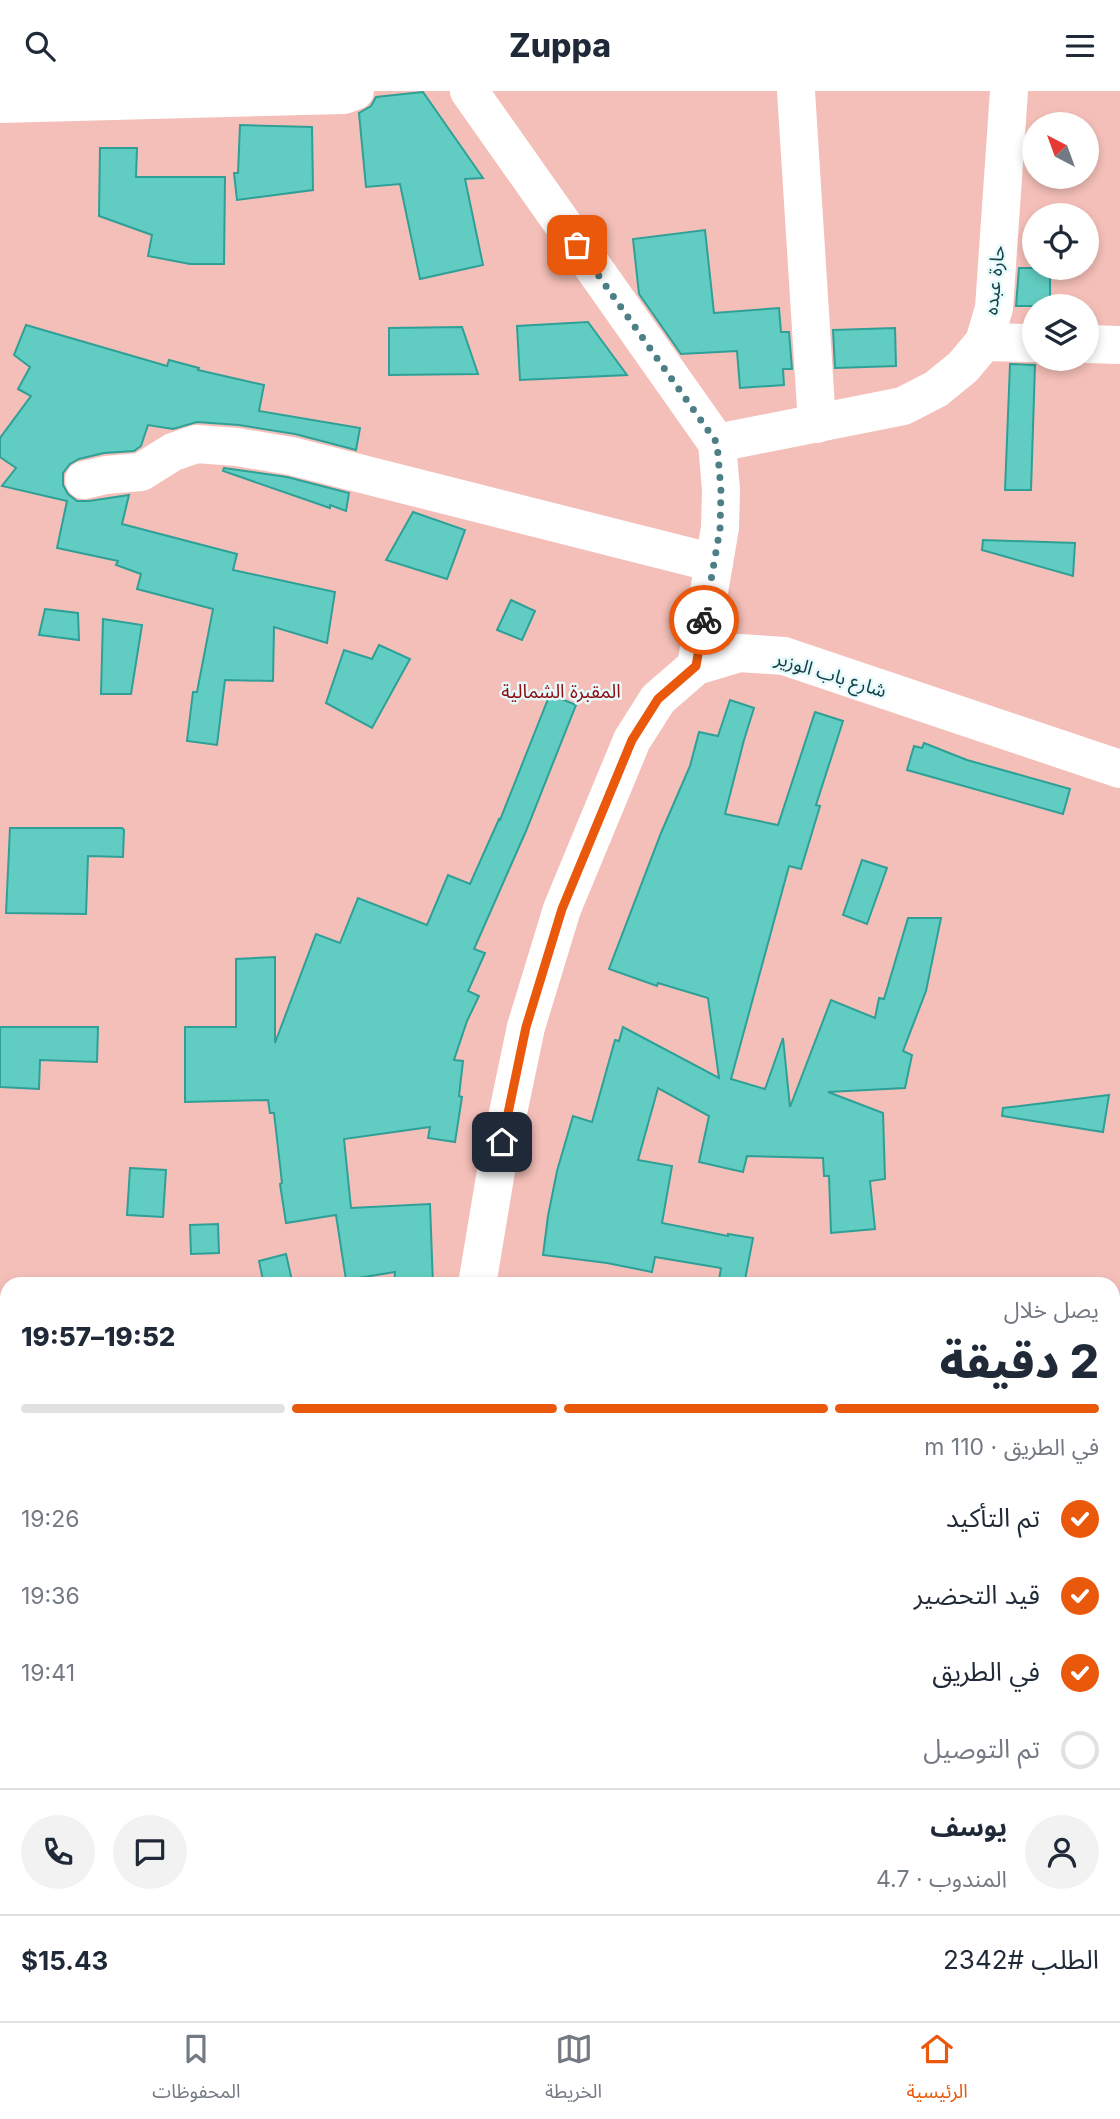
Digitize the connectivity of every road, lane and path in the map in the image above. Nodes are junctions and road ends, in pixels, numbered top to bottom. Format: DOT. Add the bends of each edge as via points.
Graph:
graph roads {
  1 [pos="355,91"];
  2 [pos="469,91"];
  3 [pos="796,91"];
  4 [pos="1009,91"];
  5 [pos="0,104"];
  6 [pos="984,342"];
  7 [pos="1022,343"];
  8 [pos="1099,344"];
  9 [pos="1120,345"];
  10 [pos="817,424"];
  11 [pos="717,443"];
  12 [pos="84,480"];
  13 [pos="714,563"];
  14 [pos="696,666"];
  15 [pos="1120,769"];
  16 [pos="478,1277"];
  1 -- 5 [label="main road" via="344,95"];
  2 -- 11 [label="main road"];
  3 -- 10 [label="main road"];
  4 -- 6 [label="main road, حارة عبده" via="994,308"];
  6 -- 7 [label="main road"];
  6 -- 10 [label="main road, حارة عبده" via="936,389 903,406"];
  8 -- 9 [label="main road"];
  10 -- 11 [label="main road, حارة عبده"];
  11 -- 13 [label="main road" via="721,491"];
  12 -- 13 [label="main road" via="141,472 196,444 237,447 290,456"];
  13 -- 14 [label="main road"];
  14 -- 15 [label="main road, شارع باب الوزير" via="739,653 784,656"];
  14 -- 16 [label="main road, شارع باب الوزير" via="658,699 632,740 562,909 526,1027"];
}
